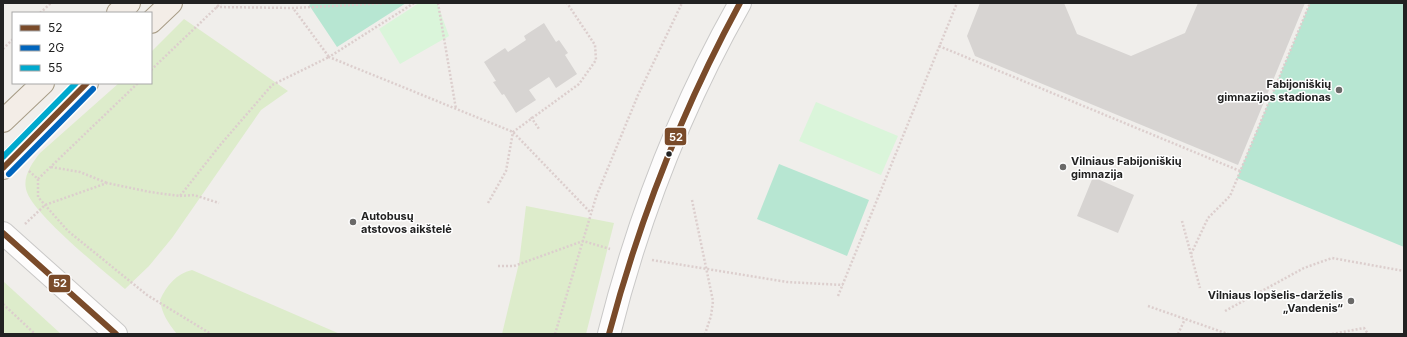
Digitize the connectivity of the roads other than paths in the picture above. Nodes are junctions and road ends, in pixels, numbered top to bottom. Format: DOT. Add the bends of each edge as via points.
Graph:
graph roads {
  1 [pos="129,3"];
  2 [pos="171,3"];
  3 [pos="740,3"];
  4 [pos="119,12"];
  5 [pos="152,21"];
  6 [pos="42,84"];
  7 [pos="86,84"];
  8 [pos="3,121"];
  9 [pos="8,163"];
  10 [pos="3,233"];
  11 [pos="116,334"];
  12 [pos="608,334"];
  1 -- 4 [label="main road"];
  2 -- 5 [label="main road"];
  3 -- 12 [label="street" via="712,53 680,121 631,254"];
  6 -- 8 [label="main road"];
  7 -- 9 [label="main road"];
  10 -- 11 [label="street"];
}
